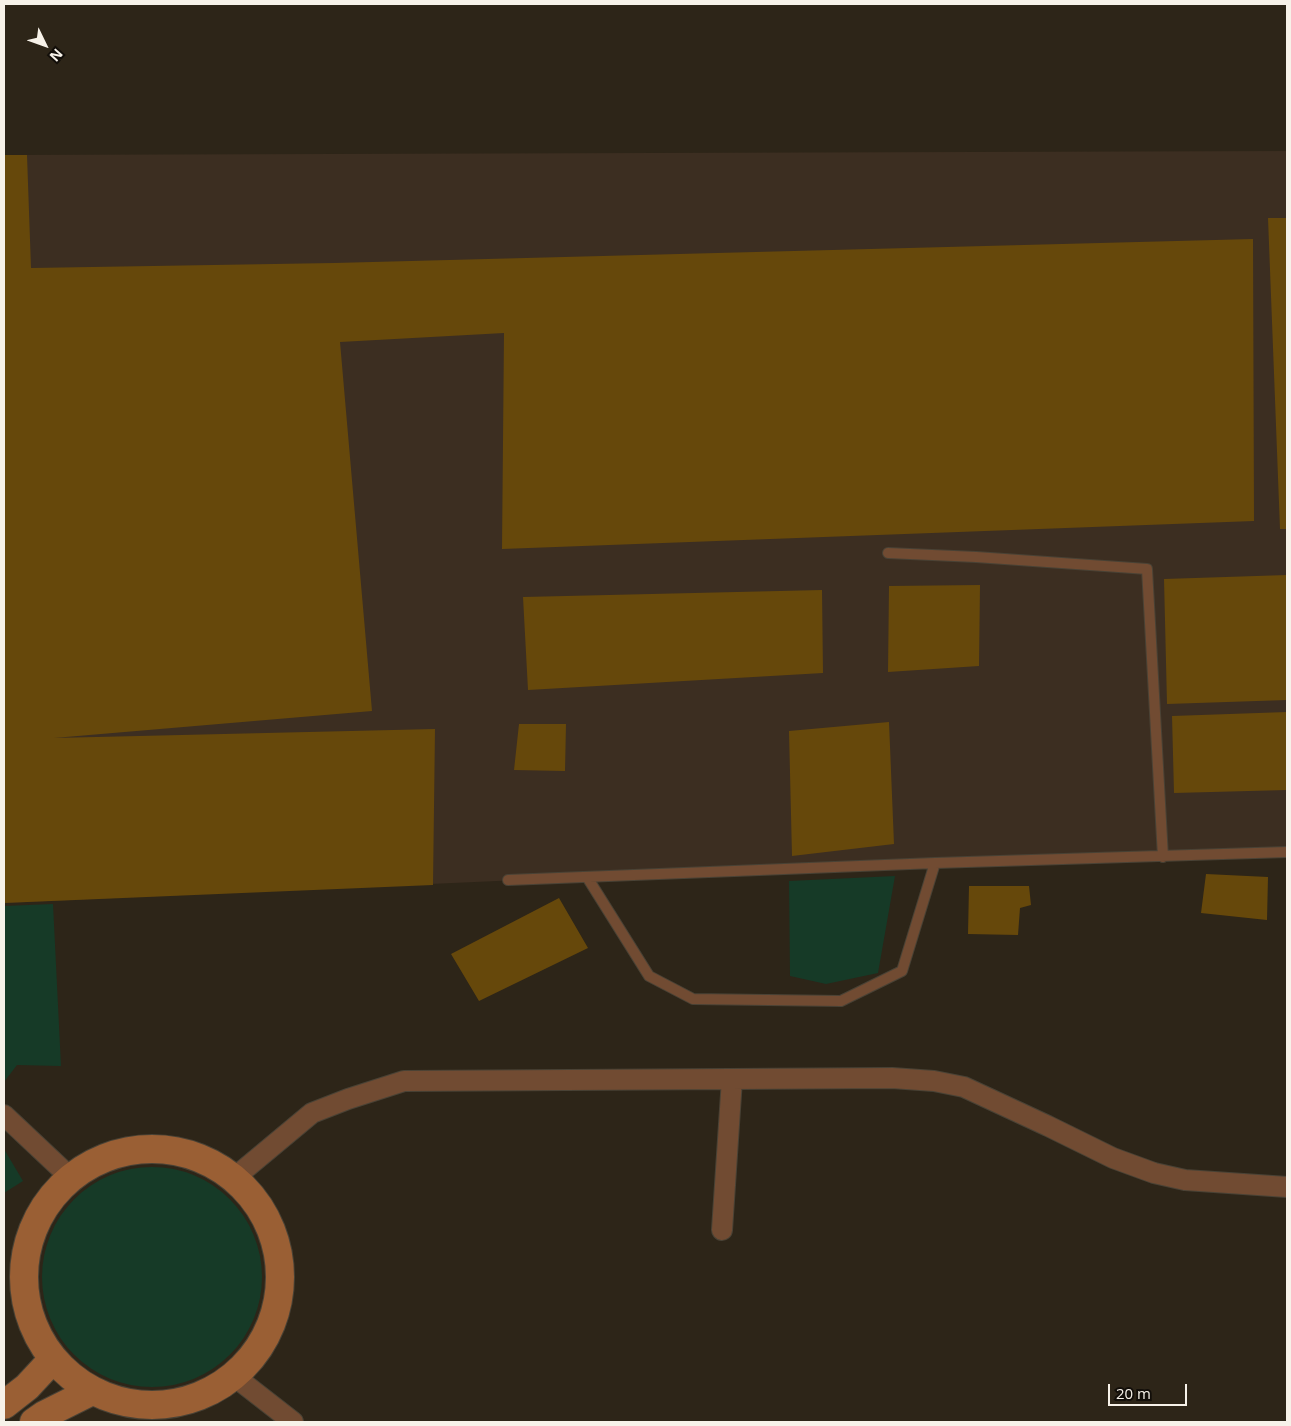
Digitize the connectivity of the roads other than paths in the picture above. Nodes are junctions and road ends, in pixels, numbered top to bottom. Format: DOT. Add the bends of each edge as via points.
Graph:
graph roads {
  1 [pos="888,553"];
  2 [pos="1287,852"];
  3 [pos="1162,857"];
  4 [pos="935,863"];
  5 [pos="587,877"];
  6 [pos="508,880"];
  7 [pos="732,1079"];
  8 [pos="4,1115"];
  9 [pos="71,1178"];
  10 [pos="234,1178"];
  11 [pos="1287,1187"];
  12 [pos="722,1230"];
  13 [pos="53,1359"];
  14 [pos="234,1376"];
  15 [pos="92,1391"];
  16 [pos="4,1404"];
  17 [pos="34,1422"];
  18 [pos="293,1422"];
  1 -- 3 [label="lane" via="1147,569"];
  2 -- 3 [label="lane"];
  3 -- 4 [label="lane"];
  4 -- 5 [label="lane"];
  4 -- 5 [label="lane" via="902,971 841,1001 693,999 649,976"];
  5 -- 6 [label="lane"];
  7 -- 10 [label="street" via="404,1081 312,1113"];
  7 -- 11 [label="street" via="892,1078 934,1081 964,1087 1113,1158 1154,1173 1185,1180"];
  7 -- 12 [label="street"];
  8 -- 9 [label="street"];
  9 -- 10 [label="main road" via="115,1154 165,1149 190,1154"];
  9 -- 13 [label="main road" via="39,1217 25,1265 24,1290 30,1315 39,1338"];
  10 -- 14 [label="main road" via="252,1195 275,1239 280,1289 275,1314 265,1337"];
  13 -- 15 [label="main road"];
  13 -- 16 [label="main road" via="27,1387"];
  14 -- 15 [label="main road" via="197,1397 164,1404 139,1405"];
  14 -- 18 [label="street"];
  15 -- 17 [label="main road"];
}
